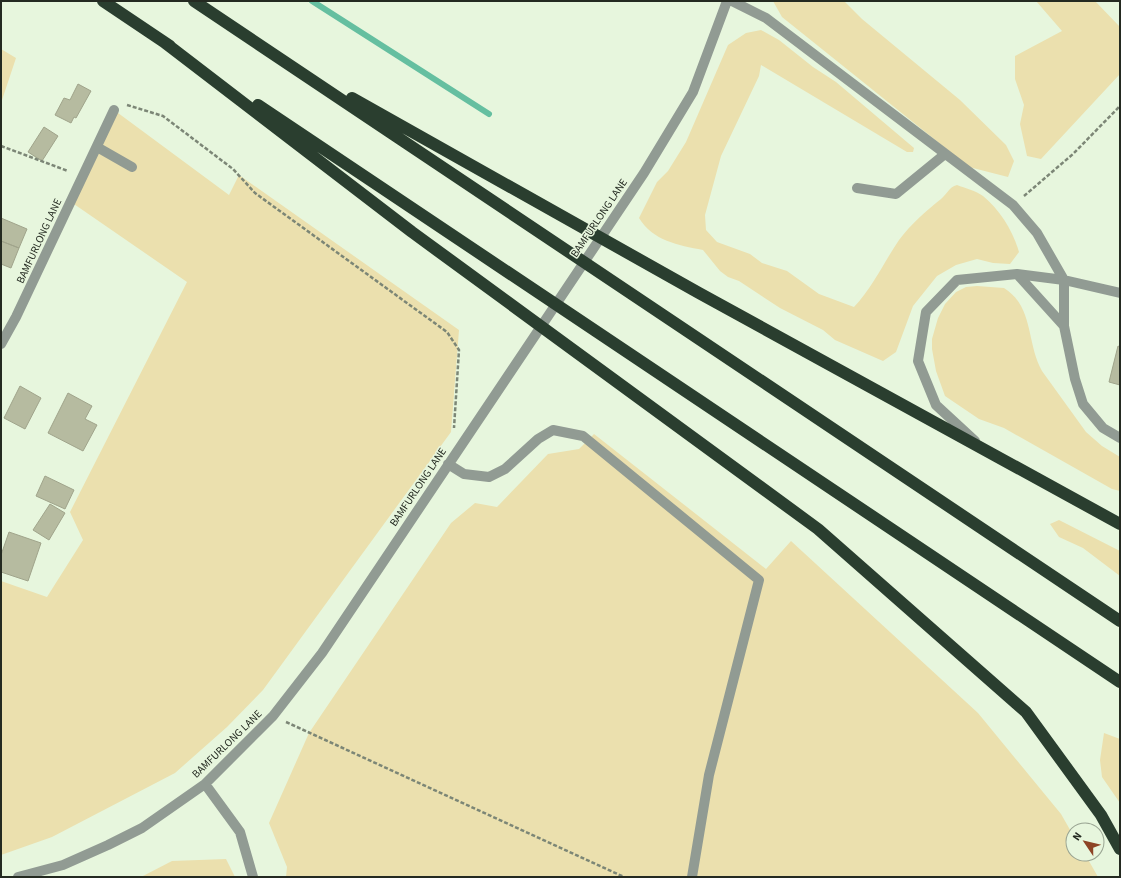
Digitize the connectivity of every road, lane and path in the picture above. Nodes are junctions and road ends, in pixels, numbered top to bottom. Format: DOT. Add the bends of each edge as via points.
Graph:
graph roads {
  1 [pos="103,1"];
  2 [pos="194,1"];
  3 [pos="727,1"];
  4 [pos="732,1"];
  5 [pos="164,42"];
  6 [pos="265,49"];
  7 [pos="1120,106"];
  8 [pos="114,110"];
  9 [pos="1,146"];
  10 [pos="97,146"];
  11 [pos="945,154"];
  12 [pos="132,167"];
  13 [pos="83,176"];
  14 [pos="857,188"];
  15 [pos="1013,206"];
  16 [pos="1017,274"];
  17 [pos="1064,280"];
  18 [pos="1120,292"];
  19 [pos="1064,326"];
  20 [pos="1,344"];
  21 [pos="466,437"];
  22 [pos="1120,438"];
  23 [pos="987,452"];
  24 [pos="448,464"];
  25 [pos="1120,524"];
  26 [pos="1120,621"];
  27 [pos="1120,682"];
  28 [pos="273,716"];
  29 [pos="205,784"];
  30 [pos="1120,849"];
  31 [pos="18,877"];
  32 [pos="254,877"];
  33 [pos="624,877"];
  34 [pos="692,877"];
  1 -- 5 [label="highway"];
  2 -- 6 [label="highway"];
  3 -- 21 [label="street, BAMFURLONG LANE" via="693,92 644,173"];
  4 -- 11 [label="street" via="766,18"];
  5 -- 27 [label="highway"];
  5 -- 30 [label="highway" via="412,232 818,529 1026,712 1101,815"];
  6 -- 23 [label="highway" via="541,206"];
  6 -- 26 [label="highway"];
  7 -- 15 [label="path" via="1073,154"];
  8 -- 10 [label="street, BAMFURLONG LANE"];
  8 -- 21 [label="path" via="128,105 163,116 233,170 255,193 447,332 459,350 453,427"];
  9 -- 13 [label="path"];
  10 -- 12 [label="street"];
  10 -- 13 [label="street, BAMFURLONG LANE"];
  11 -- 14 [label="street" via="896,194"];
  11 -- 15 [label="street"];
  13 -- 20 [label="street, BAMFURLONG LANE"];
  15 -- 17 [label="street" via="1037,233"];
  16 -- 17 [label="street"];
  16 -- 19 [label="street"];
  16 -- 23 [label="street" via="957,280 926,312 918,361 936,405"];
  17 -- 18 [label="street"];
  17 -- 19 [label="street"];
  19 -- 22 [label="street" via="1083,404 1103,428"];
  21 -- 24 [label="street, BAMFURLONG LANE"];
  23 -- 25 [label="highway"];
  24 -- 28 [label="street, BAMFURLONG LANE" via="322,653"];
  24 -- 34 [label="street" via="464,474 489,477 505,469 538,439 553,430 583,436 759,580 709,775"];
  28 -- 29 [label="street, BAMFURLONG LANE"];
  28 -- 33 [label="path"];
  29 -- 31 [label="street, BAMFURLONG LANE" via="142,828 108,846 63,865"];
  29 -- 32 [label="street" via="240,832"];
}
